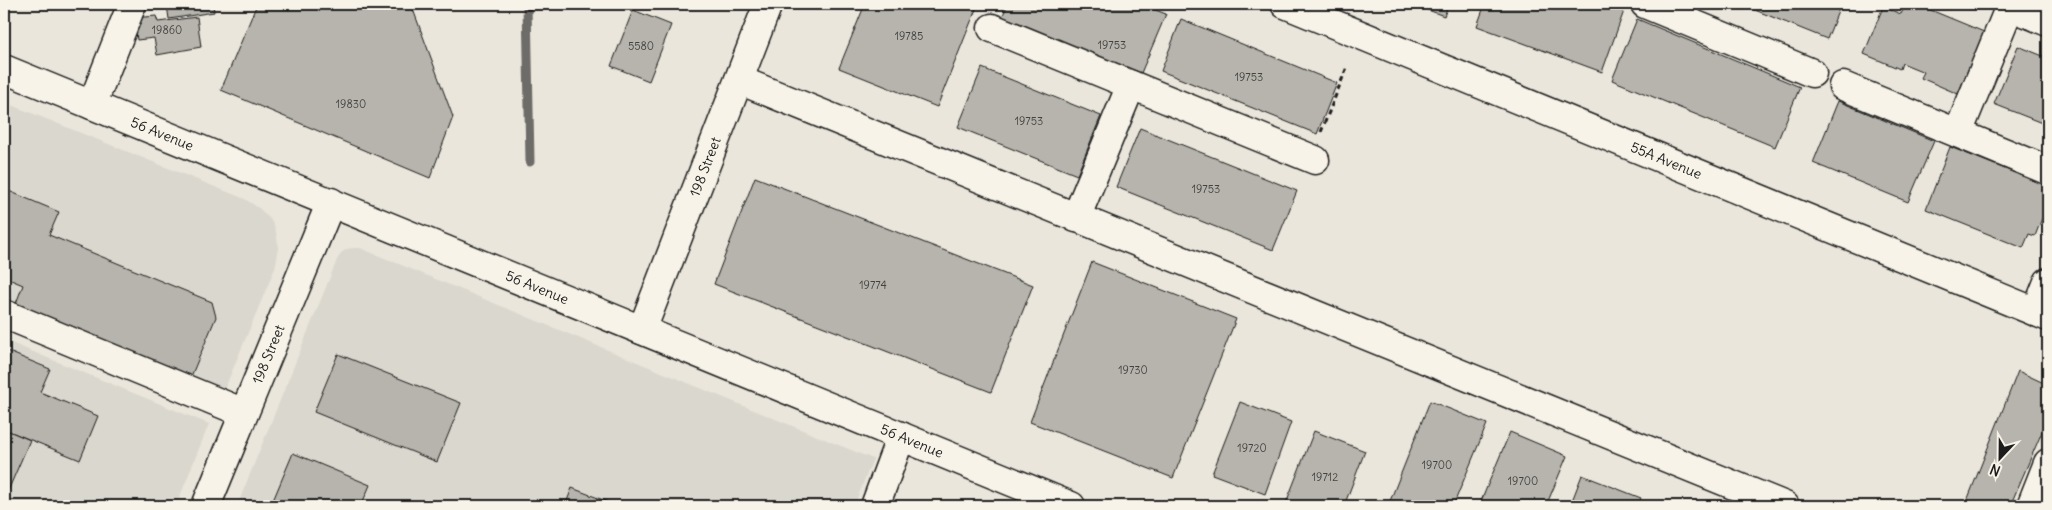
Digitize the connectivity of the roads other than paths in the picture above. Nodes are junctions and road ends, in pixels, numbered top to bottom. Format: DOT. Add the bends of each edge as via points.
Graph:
graph roads {
  1 [pos="132,4"];
  2 [pos="768,4"];
  3 [pos="1285,4"];
  4 [pos="1645,4"];
  5 [pos="2008,5"];
  6 [pos="1679,10"];
  7 [pos="2048,22"];
  8 [pos="992,28"];
  9 [pos="4,69"];
  10 [pos="1812,73"];
  11 [pos="739,80"];
  12 [pos="1131,85"];
  13 [pos="1843,86"];
  14 [pos="92,105"];
  15 [pos="1958,133"];
  16 [pos="1313,159"];
  17 [pos="2047,170"];
  18 [pos="331,202"];
  19 [pos="1076,218"];
  20 [pos="2048,282"];
  21 [pos="4,314"];
  22 [pos="2042,315"];
  23 [pos="642,330"];
  24 [pos="244,413"];
  25 [pos="901,436"];
  26 [pos="2048,464"];
  27 [pos="206,506"];
  28 [pos="874,506"];
  29 [pos="1071,506"];
  30 [pos="1785,506"];
  31 [pos="2031,506"];
  1 -- 14 [label="street"];
  2 -- 11 [label="street, 198 Street"];
  3 -- 22 [label="street, 55A Avenue"];
  4 -- 6 [label="street"];
  5 -- 7 [label="street"];
  5 -- 15 [label="street"];
  6 -- 10 [label="street"];
  8 -- 12 [label="street"];
  9 -- 14 [label="street, 56 Avenue"];
  11 -- 19 [label="street"];
  11 -- 23 [label="street, 198 Street"];
  12 -- 16 [label="street"];
  12 -- 19 [label="street"];
  13 -- 15 [label="street"];
  14 -- 18 [label="street, 56 Avenue"];
  15 -- 17 [label="street"];
  18 -- 23 [label="street, 56 Avenue"];
  18 -- 24 [label="street, 198 Street"];
  19 -- 30 [label="street"];
  20 -- 22 [label="street"];
  21 -- 24 [label="street"];
  23 -- 25 [label="street, 56 Avenue"];
  24 -- 27 [label="street, 198 Street"];
  25 -- 28 [label="street"];
  25 -- 29 [label="street, 56 Avenue"];
  26 -- 31 [label="street"];
}
